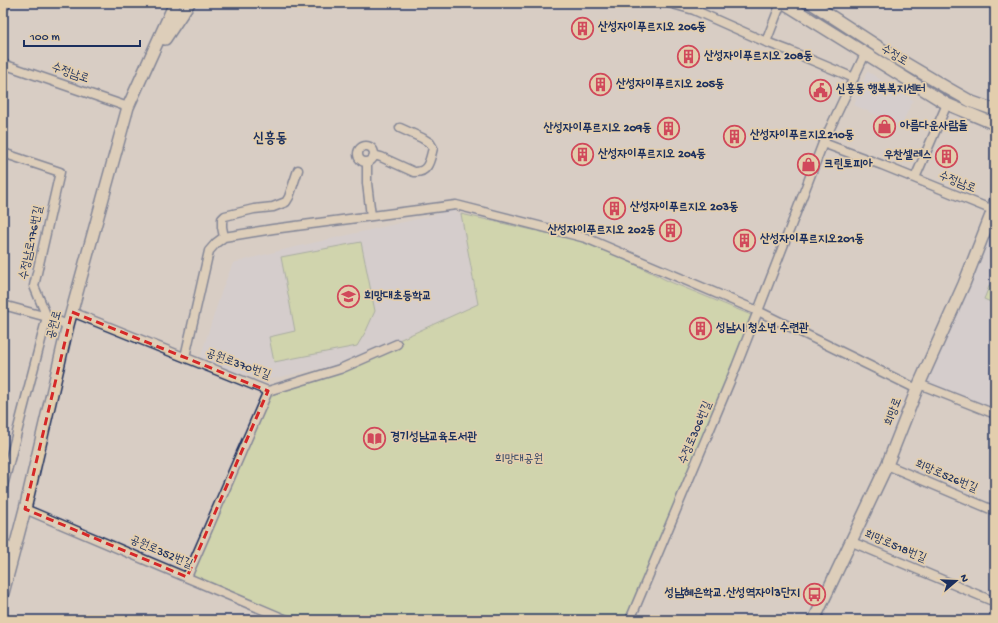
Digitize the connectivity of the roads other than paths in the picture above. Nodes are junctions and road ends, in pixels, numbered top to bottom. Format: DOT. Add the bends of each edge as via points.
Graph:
graph roads {
  1 [pos="6,3"];
  2 [pos="174,3"];
  3 [pos="188,3"];
  4 [pos="669,3"];
  5 [pos="783,3"];
  6 [pos="811,3"];
  7 [pos="3,10"];
  8 [pos="766,42"];
  9 [pos="865,54"];
  10 [pos="3,64"];
  11 [pos="146,68"];
  12 [pos="854,78"];
  13 [pos="947,104"];
  14 [pos="128,107"];
  15 [pos="995,110"];
  16 [pos="994,124"];
  17 [pos="400,128"];
  18 [pos="823,143"];
  19 [pos="3,153"];
  20 [pos="374,155"];
  21 [pos="367,162"];
  22 [pos="298,170"];
  23 [pos="915,178"];
  24 [pos="994,207"];
  25 [pos="371,216"];
  26 [pos="224,237"];
  27 [pos="4,308"];
  28 [pos="758,311"];
  29 [pos="72,312"];
  30 [pos="47,317"];
  31 [pos="68,325"];
  32 [pos="397,344"];
  33 [pos="184,357"];
  34 [pos="918,386"];
  35 [pos="268,390"];
  36 [pos="995,414"];
  37 [pos="887,465"];
  38 [pos="3,486"];
  39 [pos="25,509"];
  40 [pos="995,511"];
  41 [pos="3,541"];
  42 [pos="852,542"];
  43 [pos="13,553"];
  44 [pos="187,577"];
  45 [pos="3,593"];
  46 [pos="995,602"];
  47 [pos="287,620"];
  48 [pos="630,620"];
  49 [pos="814,620"];
  1 -- 7 [label="street"];
  2 -- 11 [label="main road, 공원로"];
  3 -- 11 [label="main road, 공원로"];
  4 -- 8 [label="street" via="694,10"];
  5 -- 8 [label="street"];
  5 -- 9 [label="main road, 수정로"];
  6 -- 15 [label="main road, 수정로" via="949,89 972,102"];
  8 -- 12 [label="street"];
  9 -- 12 [label="street, 수정로306번길"];
  9 -- 13 [label="main road, 수정로"];
  10 -- 14 [label="street, 수정남로"];
  11 -- 14 [label="main road, 공원로"];
  12 -- 18 [label="street, 수정로306번길"];
  13 -- 16 [label="main road, 수정로"];
  13 -- 23 [label="street"];
  14 -- 29 [label="main road, 공원로"];
  17 -- 20 [label="street" via="430,143 433,148 426,169 419,173 414,172"];
  18 -- 23 [label="street, 수정남로"];
  18 -- 28 [label="street, 수정로306번길"];
  19 -- 30 [label="street, 수정남로176번길" via="60,172 34,286"];
  20 -- 21 [label="street"];
  20 -- 21 [label="street" via="369,147 360,150 360,159"];
  21 -- 25 [label="street"];
  22 -- 26 [label="street" via="286,202 225,216 222,218"];
  23 -- 24 [label="street, 수정남로"];
  24 -- 34 [label="main road, 희망로" via="964,284"];
  25 -- 26 [label="street"];
  25 -- 28 [label="street" via="456,205 586,238"];
  26 -- 33 [label="street" via="209,251"];
  27 -- 30 [label="street"];
  28 -- 34 [label="street"];
  28 -- 48 [label="street, 수정로306번길"];
  29 -- 31 [label="main road, 공원로"];
  29 -- 33 [label="street, 공원로370번길"];
  30 -- 31 [label="street"];
  30 -- 38 [label="street"];
  31 -- 39 [label="main road, 공원로"];
  32 -- 35 [label="street, 공원로370번길" via="340,369"];
  33 -- 35 [label="street, 공원로370번길"];
  34 -- 36 [label="street"];
  34 -- 37 [label="main road, 희망로"];
  35 -- 44 [label="street"];
  37 -- 40 [label="street, 희망로526번길"];
  37 -- 42 [label="main road, 희망로"];
  39 -- 43 [label="main road, 공원로"];
  39 -- 44 [label="street, 공원로352번길"];
  41 -- 43 [label="street"];
  42 -- 46 [label="street, 희망로518번길"];
  42 -- 49 [label="main road, 희망로"];
  43 -- 45 [label="main road, 공원로"];
  44 -- 47 [label="street, 공원로352번길"];
}
